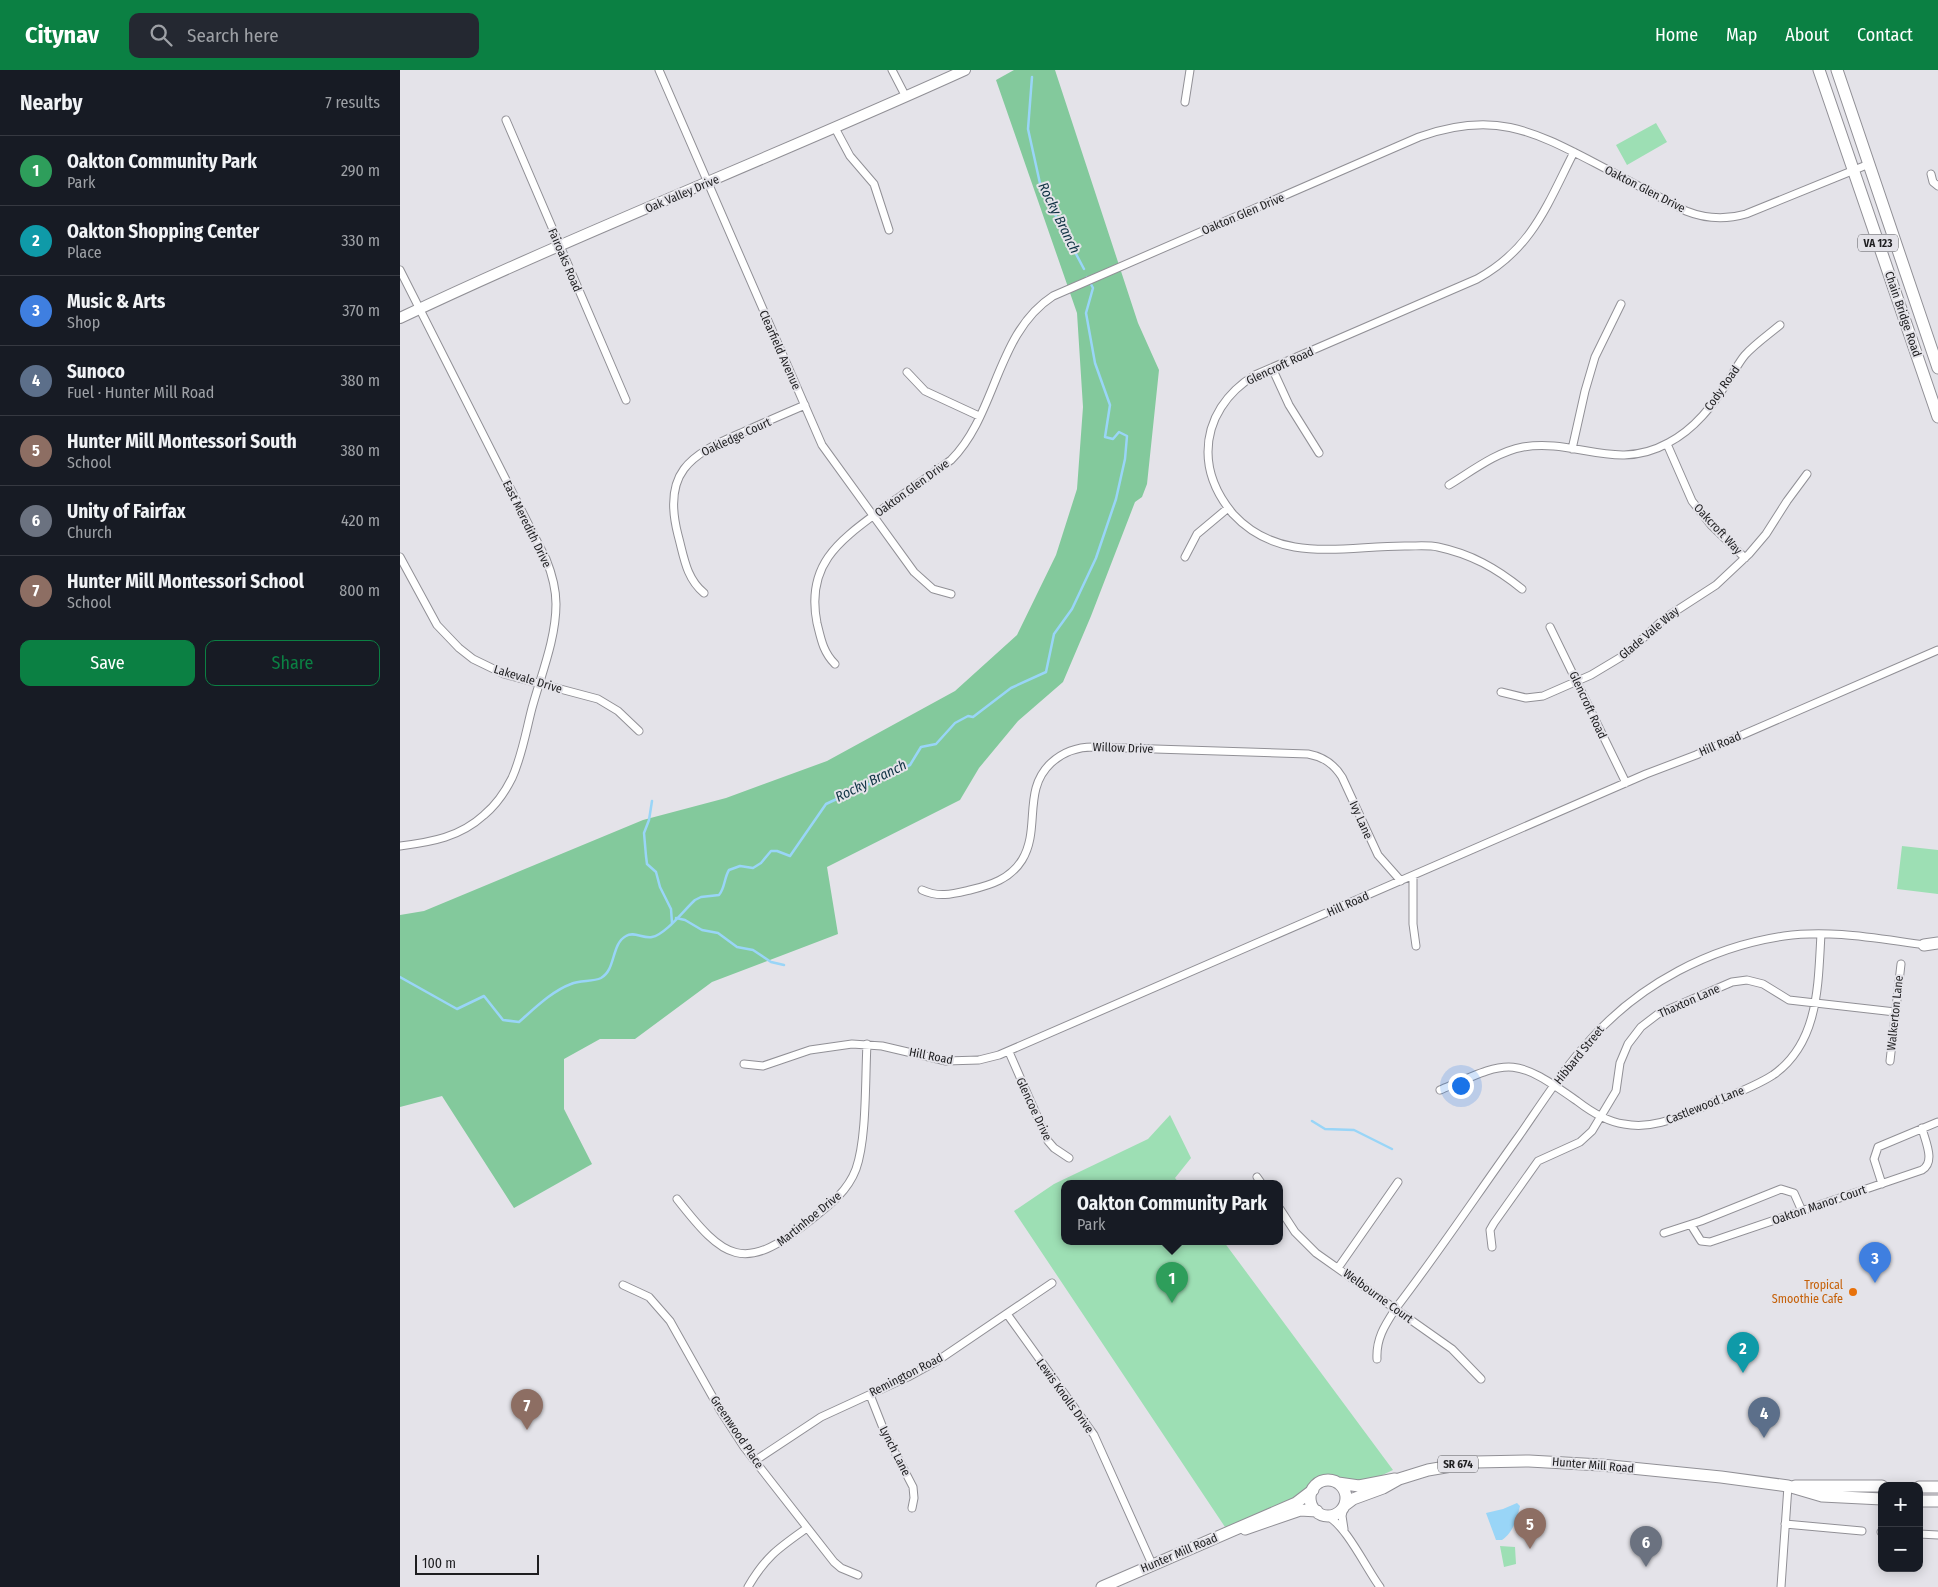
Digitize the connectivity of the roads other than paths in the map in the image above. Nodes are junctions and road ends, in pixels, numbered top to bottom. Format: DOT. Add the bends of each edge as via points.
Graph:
graph roads {
  1 [pos="659,70"];
  2 [pos="892,70"];
  3 [pos="966,70"];
  4 [pos="1190,70"];
  5 [pos="1819,70"];
  6 [pos="1837,70"];
  7 [pos="906,97"];
  8 [pos="1185,102"];
  9 [pos="506,120"];
  10 [pos="835,128"];
  11 [pos="1574,152"];
  12 [pos="1869,164"];
  13 [pos="1853,170"];
  14 [pos="1931,174"];
  15 [pos="709,182"];
  16 [pos="1938,186"];
  17 [pos="889,230"];
  18 [pos="560,247"];
  19 [pos="400,270"];
  20 [pos="1621,304"];
  21 [pos="420,309"];
  22 [pos="400,318"];
  23 [pos="1780,325"];
  24 [pos="1272,368"];
  25 [pos="1938,368"];
  26 [pos="907,372"];
  27 [pos="626,400"];
  28 [pos="805,405"];
  29 [pos="979,416"];
  30 [pos="1938,417"];
  31 [pos="1667,444"];
  32 [pos="1572,449"];
  33 [pos="1319,453"];
  34 [pos="1808,474"];
  35 [pos="1449,485"];
  36 [pos="1228,508"];
  37 [pos="873,516"];
  38 [pos="400,557"];
  39 [pos="1185,557"];
  40 [pos="1745,558"];
  41 [pos="1522,589"];
  42 [pos="704,593"];
  43 [pos="951,594"];
  44 [pos="1550,627"];
  45 [pos="1938,650"];
  46 [pos="835,664"];
  47 [pos="1578,681"];
  48 [pos="539,683"];
  49 [pos="1501,692"];
  50 [pos="639,731"];
  51 [pos="1324,758"];
  52 [pos="1626,784"];
  53 [pos="400,846"];
  54 [pos="1413,876"];
  55 [pos="1401,881"];
  56 [pos="922,890"];
  57 [pos="1821,934"];
  58 [pos="1938,943"];
  59 [pos="1924,945"];
  60 [pos="1416,946"];
  61 [pos="1938,947"];
  62 [pos="1901,964"];
  63 [pos="1815,1004"];
  64 [pos="1895,1012"];
  65 [pos="867,1044"];
  66 [pos="1009,1052"];
  67 [pos="1890,1061"];
  68 [pos="744,1064"];
  69 [pos="1554,1086"];
  70 [pos="1440,1090"];
  71 [pos="1602,1116"];
  72 [pos="1938,1122"];
  73 [pos="1922,1128"];
  74 [pos="1069,1158"];
  75 [pos="1257,1177"];
  76 [pos="1259,1180"];
  77 [pos="1398,1182"];
  78 [pos="1882,1184"];
  79 [pos="677,1199"];
  80 [pos="1802,1211"];
  81 [pos="1283,1213"];
  82 [pos="1691,1225"];
  83 [pos="1664,1233"];
  84 [pos="1492,1246"];
  85 [pos="1338,1268"];
  86 [pos="1052,1283"];
  87 [pos="623,1285"];
  88 [pos="1396,1308"];
  89 [pos="1007,1314"];
  90 [pos="1376,1359"];
  91 [pos="1481,1379"];
  92 [pos="870,1395"];
  93 [pos="756,1460"];
  94 [pos="1399,1479"];
  95 [pos="1338,1483"];
  96 [pos="1788,1486"];
  97 [pos="1878,1486"];
  98 [pos="1923,1487"];
  99 [pos="1938,1488"];
  100 [pos="1313,1490"];
  101 [pos="1878,1499"];
  102 [pos="1923,1501"];
  103 [pos="1938,1501"];
  104 [pos="1344,1506"];
  105 [pos="912,1508"];
  106 [pos="1322,1513"];
  107 [pos="1785,1524"];
  108 [pos="807,1528"];
  109 [pos="1862,1530"];
  110 [pos="1228,1532"];
  111 [pos="1344,1532"];
  112 [pos="1923,1534"];
  113 [pos="1938,1535"];
  114 [pos="1152,1564"];
  115 [pos="858,1575"];
  116 [pos="748,1587"];
  117 [pos="1102,1587"];
  118 [pos="1380,1587"];
  119 [pos="1781,1587"];
  1 -- 15 [label="street, Clearfield Avenue"];
  2 -- 7 [label="street"];
  3 -- 7 [label="street, Oak Valley Drive"];
  4 -- 8 [label="street"];
  5 -- 13 [label="main road, Chain Bridge Road / VA 123"];
  6 -- 12 [label="main road, Chain Bridge Road / VA 123"];
  7 -- 10 [label="street, Oak Valley Drive"];
  9 -- 18 [label="street, Fairoaks Road"];
  10 -- 15 [label="street, Oak Valley Drive"];
  10 -- 17 [label="street" via="850,156 874,184"];
  11 -- 13 [label="street, Oakton Glen Drive" via="1686,211 1717,218 1746,214"];
  11 -- 24 [label="street, Glencroft Road" via="1528,238 1492,271"];
  11 -- 29 [label="street, Oakton Glen Drive" via="1542,136 1504,126 1472,124 1439,130 1053,296 1022,326"];
  12 -- 13 [label="street, Oakton Glen Drive"];
  12 -- 25 [label="main road, Chain Bridge Road / VA 123"];
  13 -- 30 [label="main road, Chain Bridge Road / VA 123"];
  14 -- 16 [label="street"];
  15 -- 18 [label="street, Oak Valley Drive"];
  15 -- 28 [label="street, Clearfield Avenue"];
  18 -- 21 [label="street, Oak Valley Drive"];
  18 -- 27 [label="street, Fairoaks Road"];
  19 -- 21 [label="street, East Meredith Drive"];
  20 -- 32 [label="street" via="1595,357"];
  21 -- 22 [label="street, Oak Valley Drive"];
  21 -- 48 [label="street, East Meredith Drive" via="551,574 555,616"];
  23 -- 31 [label="street, Cody Road" via="1745,355 1710,408 1686,432"];
  24 -- 33 [label="street" via="1289,405"];
  24 -- 36 [label="street, Glencroft Road" via="1235,389 1214,422 1208,448 1210,472"];
  26 -- 29 [label="street" via="921,388"];
  28 -- 37 [label="street, Clearfield Avenue" via="825,450"];
  28 -- 42 [label="street, Oakledge Court" via="708,447 683,471 674,493 674,517 691,578"];
  29 -- 37 [label="street, Oakton Glen Drive" via="951,460"];
  31 -- 32 [label="street, Cody Road" via="1629,456 1608,456"];
  31 -- 40 [label="street, Oakcroft Way" via="1692,501"];
  32 -- 35 [label="street, Cody Road" via="1553,445 1522,447 1501,454"];
  34 -- 40 [label="street, Glade Vale Way" via="1759,544"];
  36 -- 39 [label="street" via="1197,534"];
  36 -- 41 [label="street, Glencroft Road" via="1254,533 1285,546 1306,549 1437,547 1472,557 1502,572"];
  37 -- 43 [label="street, Clearfield Avenue" via="925,584"];
  37 -- 46 [label="street, Oakton Glen Drive" via="835,547 817,582 815,611 822,645"];
  38 -- 48 [label="street, Lakevale Drive" via="429,613 459,648 488,667"];
  40 -- 47 [label="street, Glade Vale Way" via="1716,585 1665,618 1626,654"];
  44 -- 47 [label="street, Glencroft Road"];
  45 -- 52 [label="street, Hill Road"];
  47 -- 49 [label="street, Glade Vale Way" via="1533,698"];
  47 -- 52 [label="street, Glencroft Road"];
  48 -- 50 [label="street, Lakevale Drive" via="598,700 618,711"];
  48 -- 53 [label="street, East Meredith Drive" via="512,777 496,803 460,832 432,842"];
  51 -- 55 [label="street, Ivy Lane" via="1342,777 1378,855"];
  51 -- 56 [label="street, Willow Drive" via="1308,754 1076,749 1055,759 1040,776 1033,796 1026,850 1009,874 989,885 947,895"];
  52 -- 54 [label="street, Hill Road"];
  54 -- 55 [label="street, Hill Road"];
  54 -- 60 [label="street"];
  55 -- 66 [label="street, Hill Road"];
  57 -- 59 [label="street, Hibbard Street"];
  57 -- 63 [label="street, Castlewood Lane"];
  57 -- 69 [label="street, Hibbard Street" via="1753,942 1673,974 1638,996 1605,1023"];
  58 -- 59 [label="main road"];
  59 -- 61 [label="street, Hibbard Street"];
  62 -- 64 [label="street, Walkerton Lane"];
  63 -- 64 [label="street, Thaxton Lane"];
  63 -- 71 [label="street, Castlewood Lane" via="1800,1048 1783,1067 1763,1081 1657,1124 1623,1124"];
  63 -- 71 [label="street, Thaxton Lane" via="1789,1000 1756,981 1740,980 1658,1014 1641,1027 1628,1044 1620,1063 1616,1091"];
  64 -- 67 [label="street, Walkerton Lane"];
  65 -- 66 [label="street, Hill Road" via="946,1060 979,1060"];
  65 -- 68 [label="street, Hill Road" via="810,1050 763,1066"];
  65 -- 79 [label="street, Martinhoe Drive" via="859,1157 850,1182 832,1203 775,1246 745,1253 715,1243"];
  66 -- 74 [label="street, Glencoe Drive" via="1048,1142"];
  69 -- 70 [label="street, Castlewood Lane" via="1528,1069 1506,1066 1489,1069"];
  69 -- 71 [label="street, Castlewood Lane"];
  69 -- 88 [label="street, Hibbard Street"];
  71 -- 84 [label="street, Thaxton Lane" via="1585,1139 1538,1161 1490,1230"];
  72 -- 73 [label="street"];
  73 -- 78 [label="street" via="1880,1146 1876,1151 1874,1159"];
  73 -- 78 [label="street, Oakton Manor Court" via="1930,1158 1928,1166 1912,1175"];
  75 -- 76 [label="street"];
  77 -- 85 [label="street"];
  78 -- 80 [label="street, Oakton Manor Court"];
  80 -- 82 [label="street, Oakton Manor Court" via="1710,1242 1701,1240"];
  80 -- 82 [label="street" via="1794,1193 1781,1189"];
  81 -- 85 [label="street, Welbourne Court" via="1307,1244"];
  82 -- 83 [label="street"];
  85 -- 88 [label="street, Welbourne Court"];
  86 -- 89 [label="street, Remington Road"];
  87 -- 93 [label="street, Greenwood Place" via="649,1297 670,1321 720,1410"];
  88 -- 90 [label="street, Hibbard Street" via="1380,1333"];
  88 -- 91 [label="street, Welbourne Court" via="1461,1357"];
  89 -- 92 [label="street, Remington Road" via="937,1361"];
  89 -- 114 [label="street, Lewis Knolls Drive" via="1094,1435"];
  92 -- 93 [label="street, Remington Road" via="821,1417"];
  92 -- 105 [label="street, Lynch Lane" via="885,1433 913,1487"];
  93 -- 108 [label="street, Greenwood Place"];
  94 -- 95 [label="main road, Hunter Mill Road / SR 674" via="1359,1486"];
  94 -- 96 [label="main road, Hunter Mill Road / SR 674" via="1451,1466 1532,1460"];
  94 -- 104 [label="main road, Hunter Mill Road / SR 674" via="1353,1498"];
  95 -- 100 [label="main road, Hunter Mill Road / SR 674" via="1322,1481"];
  95 -- 104 [label="main road" via="1346,1492"];
  96 -- 97 [label="main road, Hunter Mill Road / SR 674"];
  96 -- 101 [label="main road, Hunter Mill Road / SR 674" via="1822,1496"];
  96 -- 107 [label="street"];
  98 -- 99 [label="main road"];
  100 -- 106 [label="main road" via="1311,1501"];
  100 -- 110 [label="main road, Hunter Mill Road / SR 674" via="1296,1503"];
  102 -- 103 [label="main road"];
  104 -- 106 [label="main road, Hunter Mill Road / SR 674" via="1336,1514"];
  104 -- 111 [label="street"];
  106 -- 110 [label="main road, Hunter Mill Road / SR 674" via="1300,1510 1255,1527"];
  106 -- 111 [label="street"];
  107 -- 109 [label="street"];
  107 -- 119 [label="street"];
  108 -- 115 [label="street, Greenwood Place" via="834,1562"];
  108 -- 116 [label="street" via="761,1565"];
  110 -- 114 [label="main road, Hunter Mill Road / SR 674"];
  111 -- 118 [label="street"];
  112 -- 113 [label="street"];
  114 -- 117 [label="main road, Hunter Mill Road / SR 674"];
}
